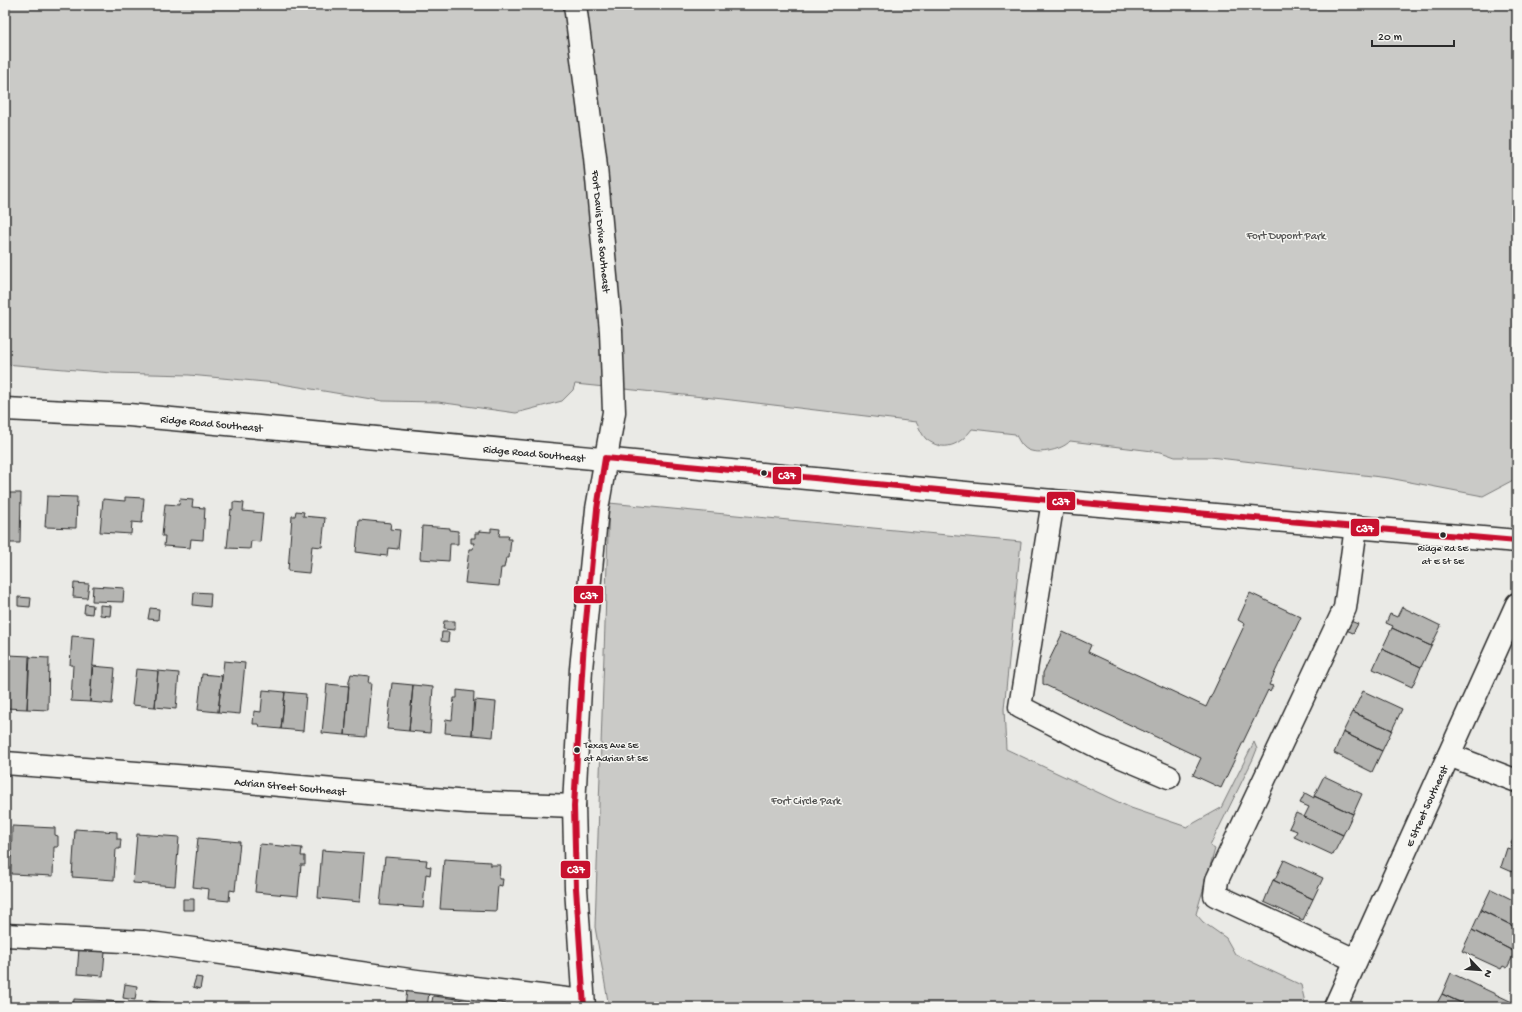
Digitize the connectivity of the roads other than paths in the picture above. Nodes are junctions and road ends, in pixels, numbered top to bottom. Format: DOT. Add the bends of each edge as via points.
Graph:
graph roads {
  1 [pos="575,5"];
  2 [pos="5,409"];
  3 [pos="605,458"];
  4 [pos="1053,500"];
  5 [pos="1356,527"];
  6 [pos="1517,541"];
  7 [pos="1517,604"];
  8 [pos="1449,755"];
  9 [pos="5,764"];
  10 [pos="1169,777"];
  11 [pos="1517,781"];
  12 [pos="574,806"];
  13 [pos="5,934"];
  14 [pos="1356,960"];
  15 [pos="583,1004"];
  16 [pos="1335,1007"];
  1 -- 3 [label="main road, Fort Davis Drive Southeast" via="595,157 611,331 614,412"];
  2 -- 3 [label="main road, Ridge Road Southeast" via="129,415"];
  3 -- 4 [label="main road, Ridge Road Southeast"];
  3 -- 12 [label="main road, Fort Davis Drive Southeast" via="597,509 582,662"];
  4 -- 5 [label="main road, Ridge Road Southeast"];
  4 -- 10 [label="main road" via="1020,707 1098,747"];
  5 -- 6 [label="main road, Ridge Road Southeast"];
  5 -- 14 [label="main road" via="1346,608 1217,880 1215,895"];
  7 -- 8 [label="main road, E Street Southeast"];
  8 -- 11 [label="main road"];
  8 -- 14 [label="main road, E Street Southeast"];
  9 -- 12 [label="main road, Adrian Street Southeast" via="203,778 475,803"];
  12 -- 15 [label="main road, Fort Davis Drive Southeast"];
  13 -- 15 [label="main road" via="144,942"];
  14 -- 16 [label="main road, E Street Southeast"];
}
